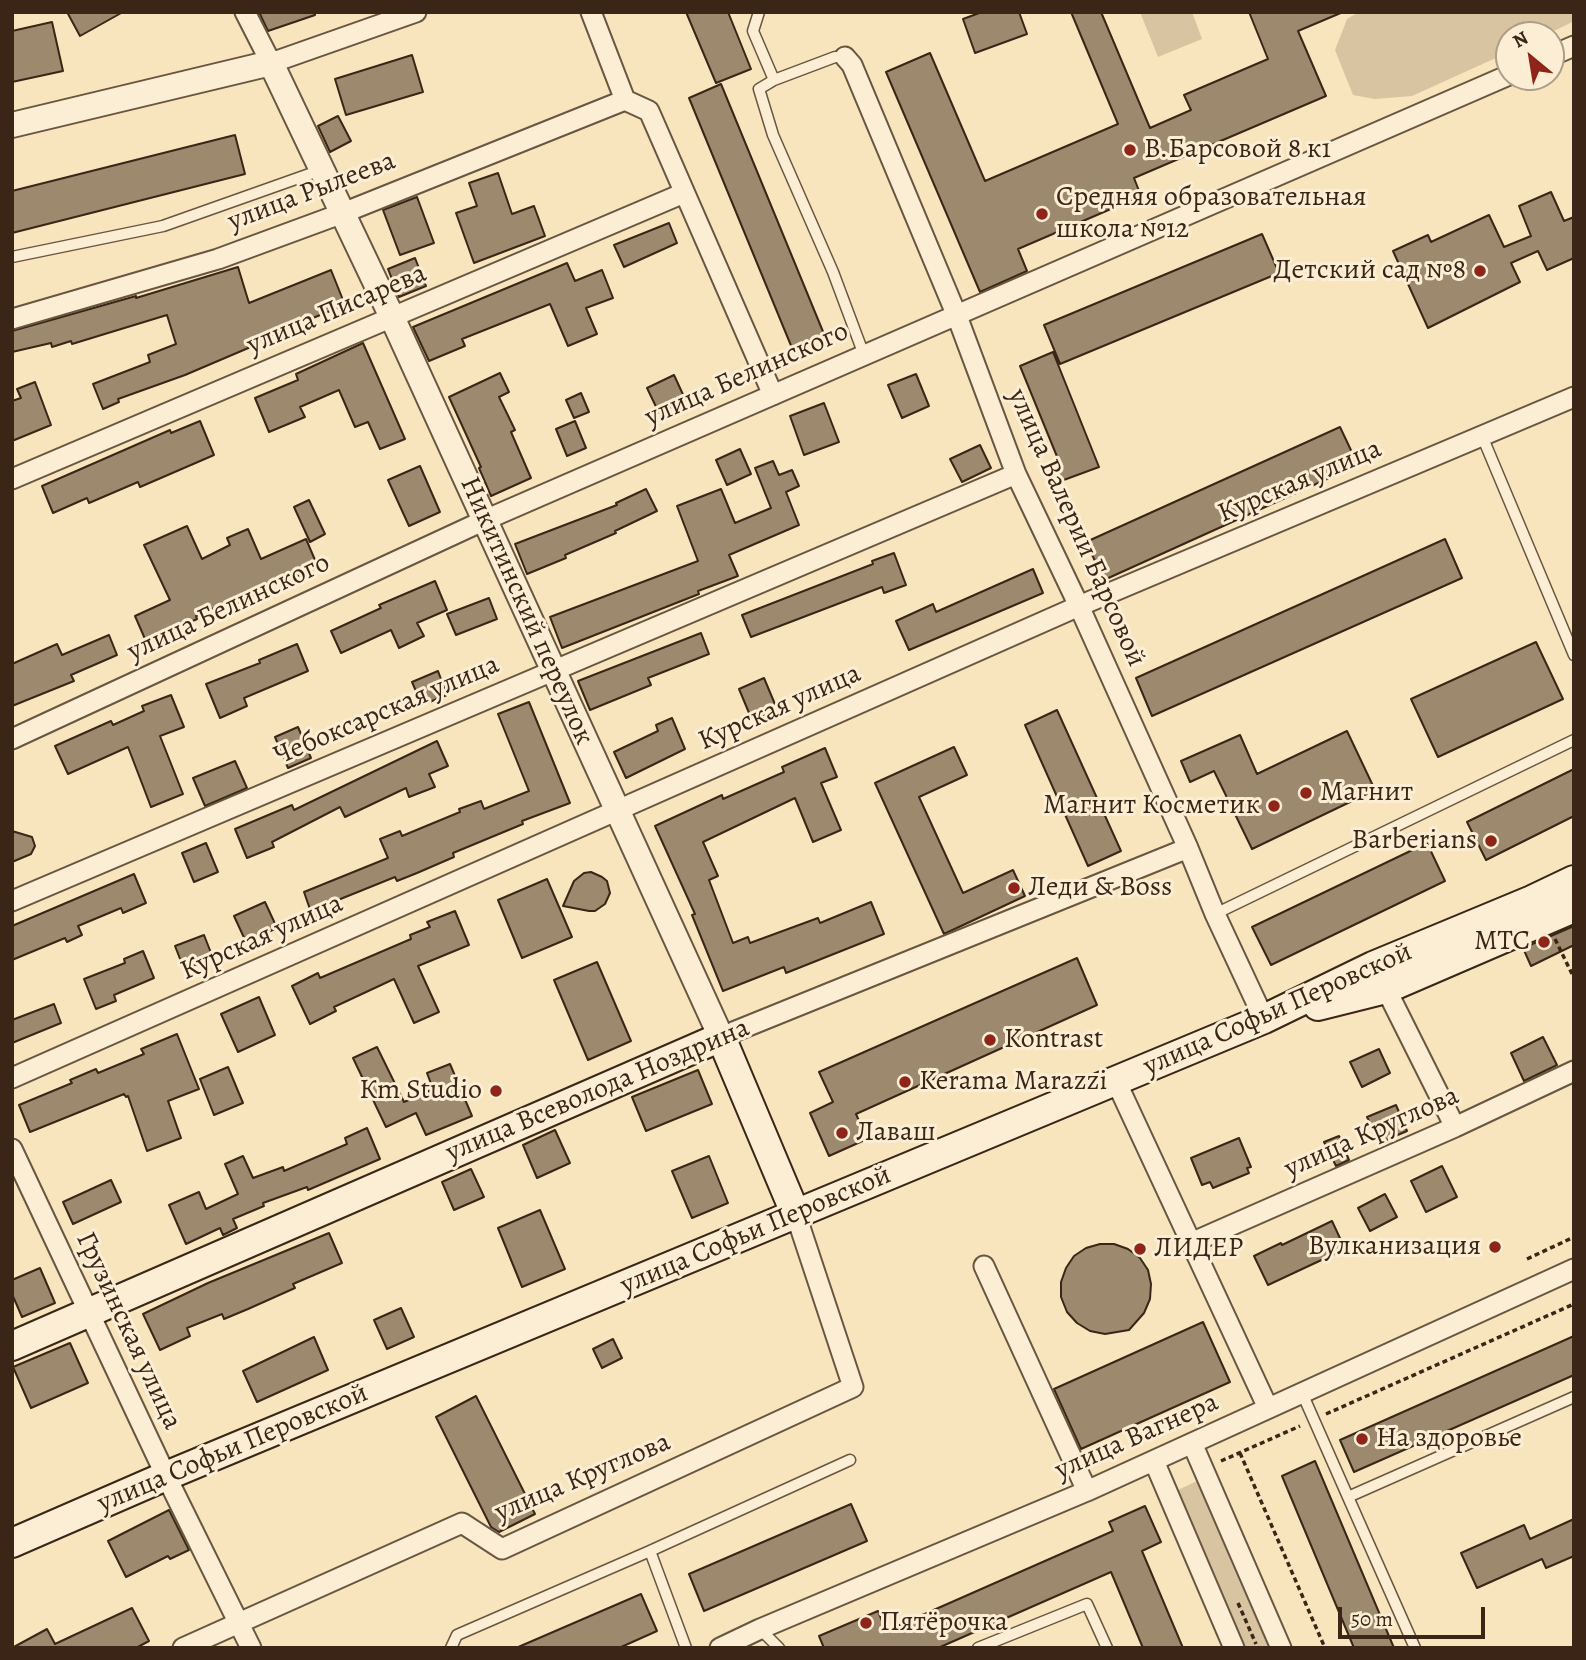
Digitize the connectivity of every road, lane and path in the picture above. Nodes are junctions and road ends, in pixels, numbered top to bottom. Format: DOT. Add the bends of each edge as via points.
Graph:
graph roads {
  1 [pos="245,12"];
  2 [pos="416,12"];
  3 [pos="591,12"];
  4 [pos="759,12"];
  5 [pos="845,57"];
  6 [pos="271,63"];
  7 [pos="774,80"];
  8 [pos="1495,81"];
  9 [pos="625,100"];
  10 [pos="12,125"];
  11 [pos="321,169"];
  12 [pos="684,192"];
  13 [pos="343,214"];
  14 [pos="12,257"];
  15 [pos="957,316"];
  16 [pos="392,317"];
  17 [pos="12,319"];
  18 [pos="864,355"];
  19 [pos="773,394"];
  20 [pos="1574,397"];
  21 [pos="1482,436"];
  22 [pos="1016,474"];
  23 [pos="12,479"];
  24 [pos="485,520"];
  25 [pos="1079,606"];
  26 [pos="1574,655"];
  27 [pos="552,671"];
  28 [pos="12,739"];
  29 [pos="1574,740"];
  30 [pos="618,812"];
  31 [pos="1188,848"];
  32 [pos="1574,880"];
  33 [pos="12,901"];
  34 [pos="1574,908"];
  35 [pos="1215,914"];
  36 [pos="1546,922"];
  37 [pos="1574,978"];
  38 [pos="1386,989"];
  39 [pos="1264,1019"];
  40 [pos="721,1037"];
  41 [pos="1574,1071"];
  42 [pos="12,1078"];
  43 [pos="1119,1081"];
  44 [pos="1455,1127"];
  45 [pos="12,1149"];
  46 [pos="796,1215"];
  47 [pos="1574,1237"];
  48 [pos="1191,1243"];
  49 [pos="1527,1259"];
  50 [pos="984,1266"];
  51 [pos="1573,1272"];
  52 [pos="1574,1304"];
  53 [pos="89,1313"];
  54 [pos="12,1346"];
  55 [pos="1301,1393"];
  56 [pos="1574,1396"];
  57 [pos="1268,1408"];
  58 [pos="1314,1419"];
  59 [pos="1192,1443"];
  60 [pos="1240,1453"];
  61 [pos="850,1460"];
  62 [pos="1154,1461"];
  63 [pos="1203,1469"];
  64 [pos="166,1476"];
  65 [pos="1087,1491"];
  66 [pos="1348,1497"];
  67 [pos="12,1543"];
  68 [pos="650,1550"];
  69 [pos="239,1621"];
  70 [pos="760,1629"];
  71 [pos="183,1648"];
  72 [pos="251,1648"];
  73 [pos="452,1648"];
  74 [pos="686,1648"];
  75 [pos="720,1648"];
  76 [pos="779,1648"];
  77 [pos="978,1648"];
  78 [pos="1107,1648"];
  79 [pos="1234,1648"];
  80 [pos="1281,1648"];
  81 [pos="1325,1648"];
  82 [pos="1415,1648"];
  1 -- 6 [label="street, Никитинский переулок"];
  2 -- 6 [label="street"];
  3 -- 9 [label="street"];
  4 -- 7 [label="lane" via="753,31"];
  5 -- 7 [label="lane"];
  5 -- 15 [label="street, улица Валерии Барсовой"];
  6 -- 10 [label="street"];
  6 -- 11 [label="street, Никитинский переулок"];
  7 -- 18 [label="lane" via="759,89 774,135"];
  8 -- 15 [label="street, улица Белинского"];
  9 -- 12 [label="street" via="649,111"];
  9 -- 13 [label="street, улица Рылеева"];
  11 -- 13 [label="street, Никитинский переулок"];
  11 -- 14 [label="lane" via="163,226"];
  12 -- 16 [label="street, улица Писарева"];
  12 -- 19 [label="street"];
  13 -- 16 [label="street, Никитинский переулок"];
  13 -- 17 [label="street, улица Рылеева" via="218,259"];
  15 -- 18 [label="street, улица Белинского"];
  15 -- 22 [label="street, улица Валерии Барсовой"];
  16 -- 23 [label="street, улица Писарева"];
  16 -- 24 [label="street, Никитинский переулок"];
  18 -- 19 [label="street, улица Белинского"];
  19 -- 24 [label="street, улица Белинского"];
  20 -- 21 [label="street, Курская улица"];
  21 -- 25 [label="street, Курская улица"];
  21 -- 26 [label="lane"];
  22 -- 25 [label="street, улица Валерии Барсовой"];
  22 -- 27 [label="street, Чебоксарская улица"];
  24 -- 27 [label="street, Никитинский переулок"];
  24 -- 28 [label="street, улица Белинского"];
  25 -- 30 [label="street, Курская улица"];
  25 -- 31 [label="street, улица Валерии Барсовой"];
  27 -- 30 [label="street, Никитинский переулок"];
  27 -- 33 [label="street, Чебоксарская улица"];
  29 -- 35 [label="lane"];
  30 -- 40 [label="street, Никитинский переулок"];
  30 -- 42 [label="street, Курская улица"];
  31 -- 35 [label="street, улица Валерии Барсовой"];
  31 -- 40 [label="street, улица Всеволода Ноздрина"];
  32 -- 39 [label="main road, улица Софьи Перовской" via="1373,966"];
  34 -- 36 [label="main road"];
  35 -- 39 [label="street, улица Валерии Барсовой"];
  36 -- 37 [label="path"];
  36 -- 38 [label="main road"];
  38 -- 39 [label="main road"];
  38 -- 44 [label="street"];
  39 -- 43 [label="main road, улица Софьи Перовской"];
  40 -- 46 [label="main road, Никитинский переулок"];
  40 -- 53 [label="main road, улица Всеволода Ноздрина"];
  41 -- 44 [label="street, улица Круглова"];
  43 -- 46 [label="main road, улица Софьи Перовской"];
  43 -- 48 [label="street"];
  44 -- 48 [label="street, улица Круглова"];
  45 -- 53 [label="street, Грузинская улица"];
  46 -- 64 [label="main road, улица Софьи Перовской"];
  46 -- 69 [label="street, улица Круглова" via="853,1387 502,1549 462,1523"];
  47 -- 49 [label="path"];
  48 -- 57 [label="street"];
  50 -- 65 [label="street"];
  51 -- 55 [label="street, улица Вагнера"];
  52 -- 58 [label="path"];
  53 -- 54 [label="main road, улица Всеволода Ноздрина"];
  53 -- 64 [label="street, Грузинская улица"];
  55 -- 57 [label="street, улица Вагнера"];
  55 -- 58 [label="lane"];
  56 -- 66 [label="lane"];
  57 -- 59 [label="street, улица Вагнера"];
  58 -- 60 [label="path"];
  58 -- 66 [label="lane"];
  59 -- 62 [label="street, улица Вагнера"];
  59 -- 63 [label="street"];
  60 -- 63 [label="path"];
  60 -- 81 [label="path"];
  61 -- 68 [label="lane"];
  62 -- 65 [label="street, улица Вагнера"];
  62 -- 79 [label="street"];
  63 -- 80 [label="street"];
  64 -- 67 [label="main road, улица Софьи Перовской"];
  64 -- 69 [label="street, Грузинская улица"];
  65 -- 70 [label="street, улица Вагнера"];
  66 -- 82 [label="lane"];
  68 -- 73 [label="lane" via="457,1635"];
  68 -- 74 [label="lane"];
  69 -- 71 [label="street, улица Круглова"];
  69 -- 72 [label="street, Грузинская улица"];
  70 -- 75 [label="street, улица Вагнера"];
  70 -- 76 [label="lane"];
  77 -- 78 [label="lane" via="1087,1604"];
}
